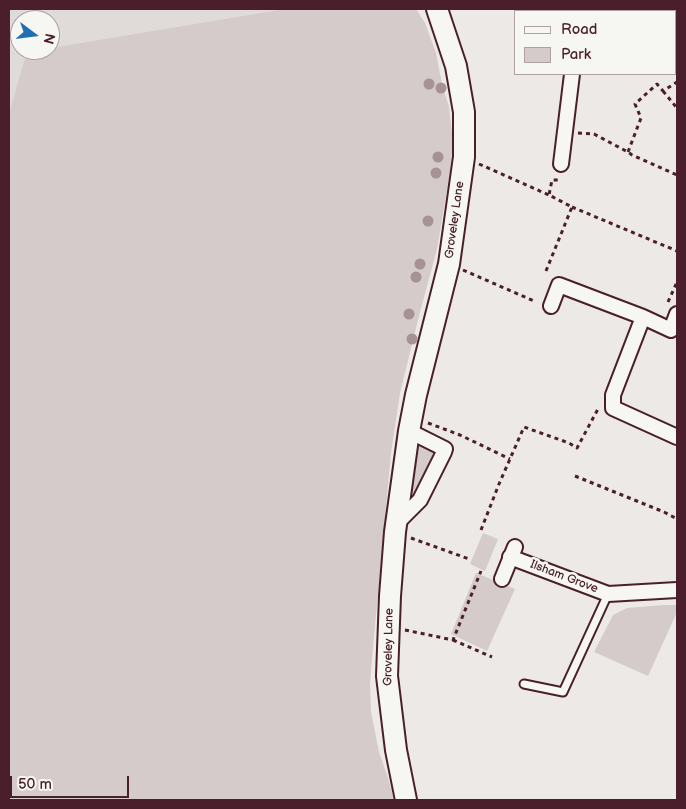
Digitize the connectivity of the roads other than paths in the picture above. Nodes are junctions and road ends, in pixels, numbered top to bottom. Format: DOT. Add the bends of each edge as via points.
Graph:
graph roads {
  1 [pos="437,9"];
  2 [pos="572,75"];
  3 [pos="561,164"];
  4 [pos="550,306"];
  5 [pos="676,314"];
  6 [pos="642,317"];
  7 [pos="411,424"];
  8 [pos="677,437"];
  9 [pos="396,528"];
  10 [pos="502,579"];
  11 [pos="677,589"];
  12 [pos="608,594"];
  13 [pos="524,684"];
  14 [pos="406,800"];
  1 -- 7 [label="main road, Groveley Lane" via="456,66 464,112 464,157 449,264"];
  2 -- 3 [label="street"];
  4 -- 6 [label="street" via="559,285"];
  5 -- 6 [label="street" via="670,330"];
  6 -- 8 [label="street" via="613,395 612,408"];
  7 -- 9 [label="main road, Groveley Lane"];
  7 -- 9 [label="street" via="445,449 420,500"];
  9 -- 14 [label="main road, Groveley Lane" via="387,676"];
  10 -- 12 [label="street, Ilsham Grove" via="513,552"];
  11 -- 12 [label="street, Ilsham Grove"];
  12 -- 13 [label="lane" via="563,692"];
}
